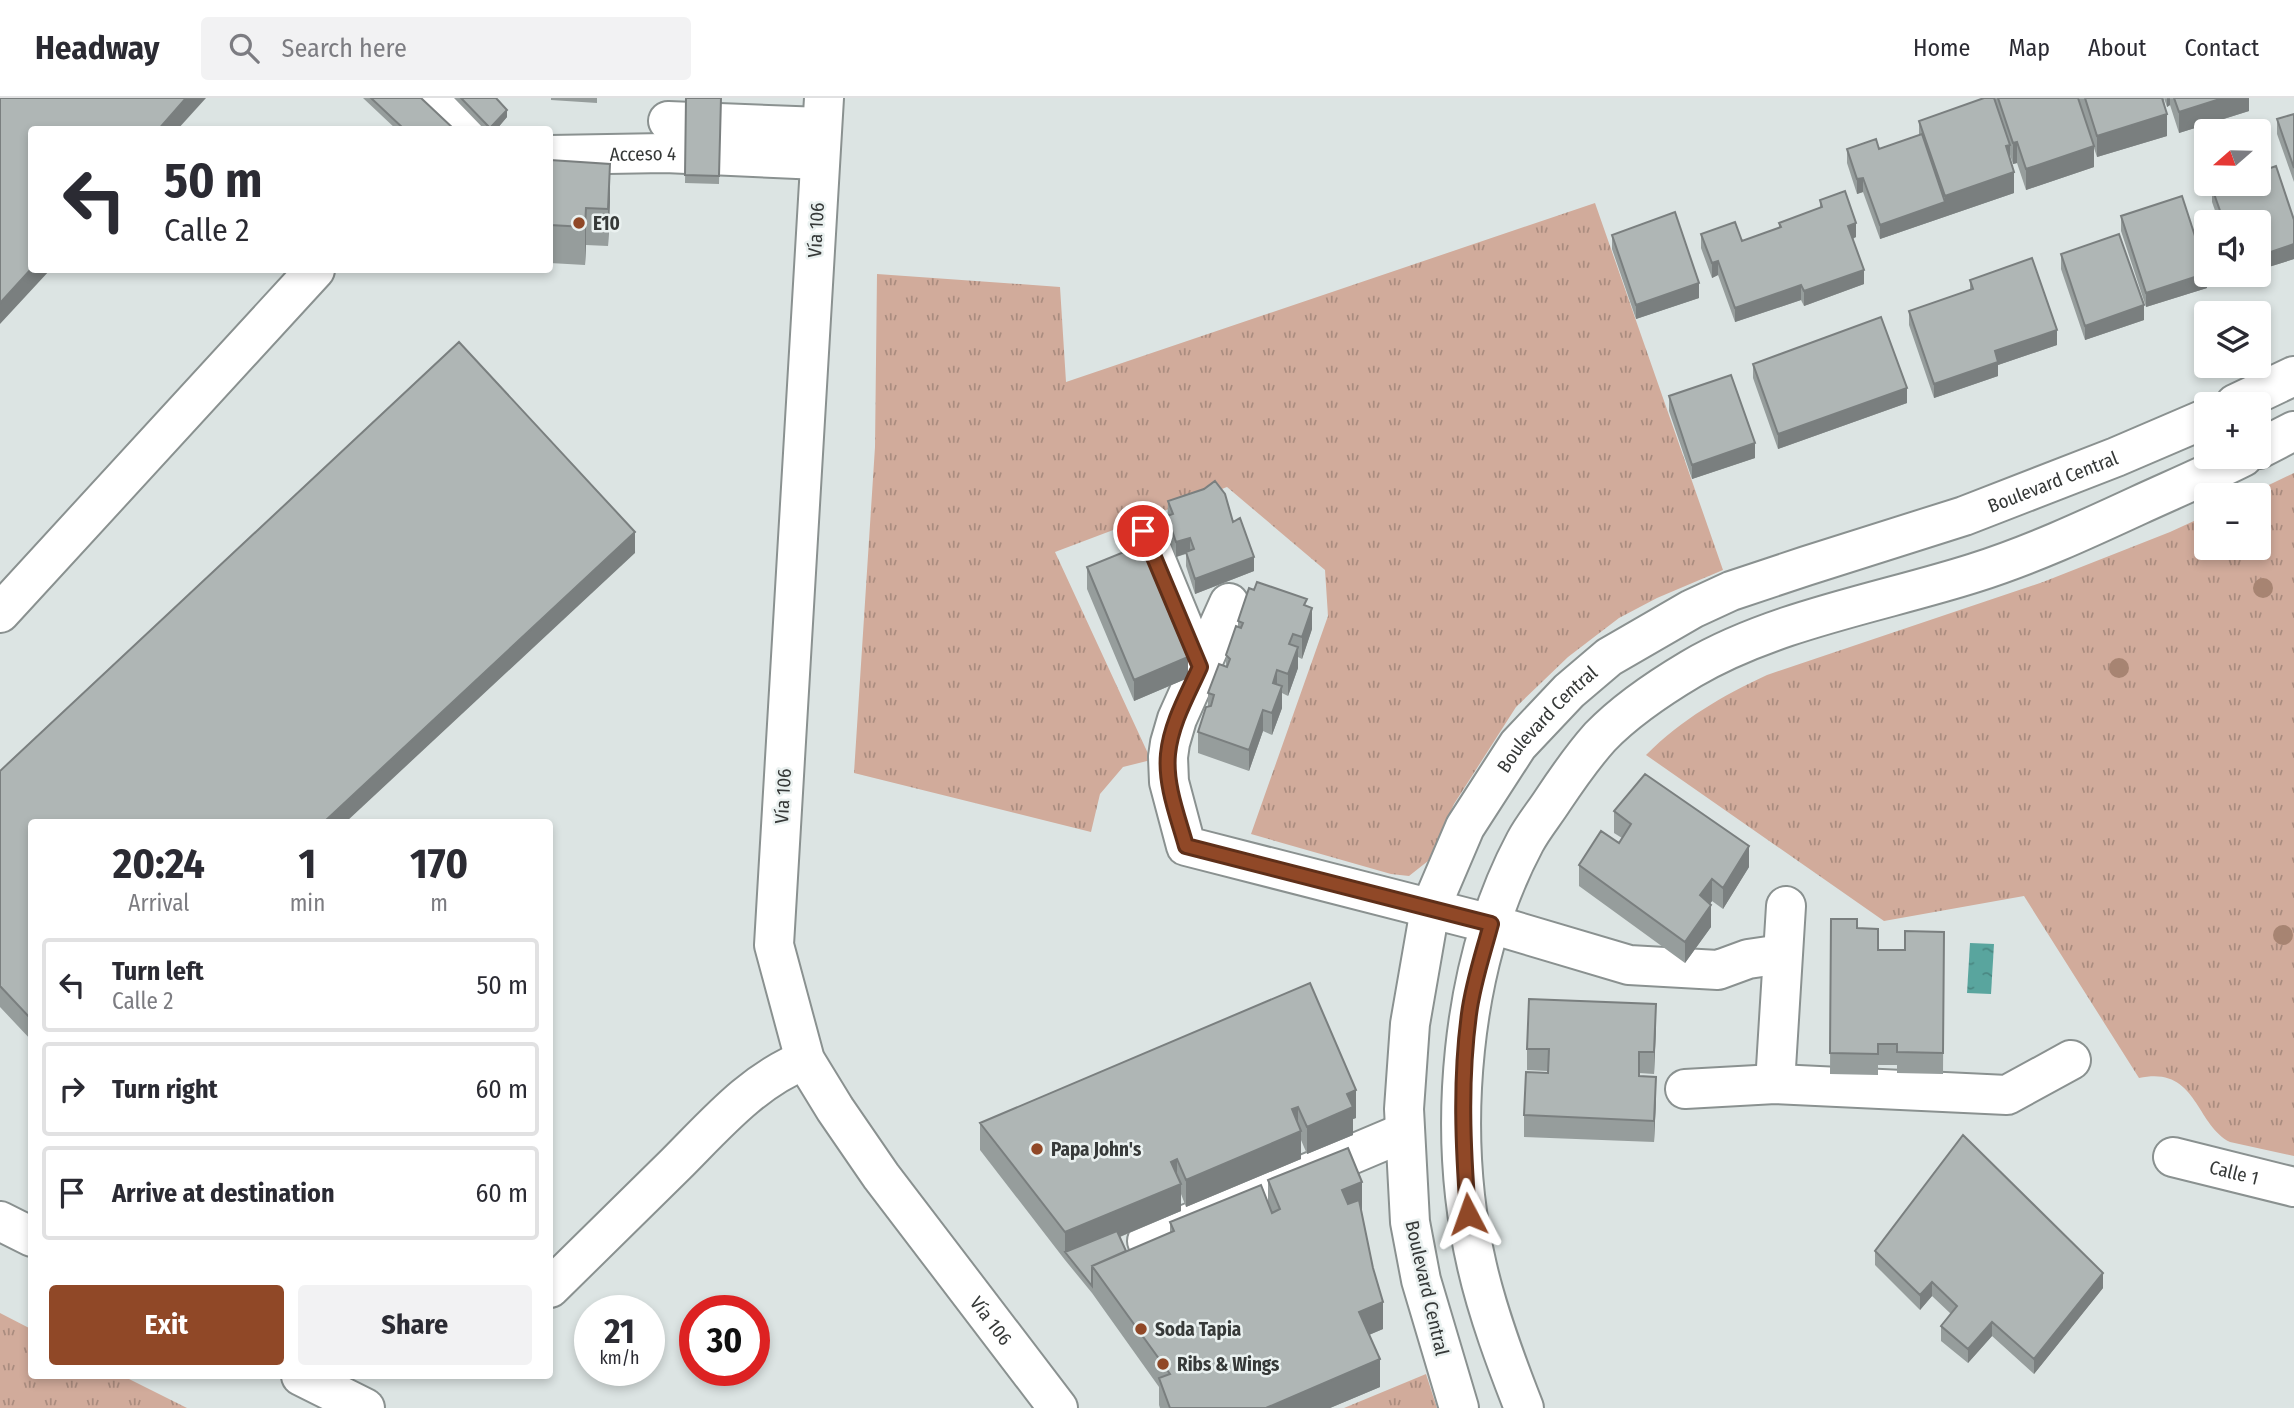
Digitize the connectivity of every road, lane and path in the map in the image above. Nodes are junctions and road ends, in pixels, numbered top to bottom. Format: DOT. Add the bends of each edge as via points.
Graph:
graph roads {
  1 [pos="433,98"];
  2 [pos="668,124"];
  3 [pos="464,126"];
  4 [pos="822,128"];
  5 [pos="553,154"];
  6 [pos="312,273"];
  7 [pos="2294,376"];
  8 [pos="2260,392"];
  9 [pos="2194,424"];
  10 [pos="2294,431"];
  11 [pos="2271,443"];
  12 [pos="2216,469"];
  13 [pos="1143,531"];
  14 [pos="1229,603"];
  15 [pos="0,613"];
  16 [pos="1200,667"];
  17 [pos="1786,906"];
  18 [pos="1430,909"];
  19 [pos="1491,924"];
  20 [pos="1782,954"];
  21 [pos="805,1060"];
  22 [pos="2071,1060"];
  23 [pos="1775,1084"];
  24 [pos="1685,1089"];
  25 [pos="1405,1132"];
  26 [pos="2173,1157"];
  27 [pos="2294,1187"];
  28 [pos="0,1221"];
  29 [pos="28,1235"];
  30 [pos="1147,1241"];
  31 [pos="553,1285"];
  32 [pos="307,1379"];
  33 [pos="365,1408"];
  34 [pos="1058,1408"];
  35 [pos="1459,1408"];
  36 [pos="1524,1408"];
  1 -- 3 [label="street"];
  2 -- 4 [label="street, Acceso 4"];
  2 -- 5 [label="street, Acceso 4"];
  4 -- 21 [label="street, Vía 106" via="774,945"];
  6 -- 15 [label="street"];
  7 -- 8 [label="street"];
  9 -- 18 [label="street, Boulevard Central" via="1964,516 1731,592 1609,657 1518,745 1465,827"];
  10 -- 11 [label="street"];
  12 -- 19 [label="street" via="2031,552 1800,624 1693,667 1600,737 1526,839"];
  13 -- 16 [label="street"];
  14 -- 16 [label="street"];
  16 -- 18 [label="street" via="1177,719 1168,757 1169,782 1186,846"];
  17 -- 20 [label="street"];
  18 -- 19 [label="street"];
  18 -- 25 [label="street, Boulevard Central" via="1410,1024"];
  19 -- 20 [label="street" via="1629,965 1718,970"];
  19 -- 36 [label="street" via="1469,1012 1464,1163 1477,1265"];
  20 -- 23 [label="street"];
  21 -- 31 [label="street" via="768,1078 730,1111"];
  21 -- 34 [label="street, Vía 106" via="881,1177"];
  22 -- 23 [label="street" via="2007,1094"];
  23 -- 24 [label="street"];
  25 -- 30 [label="street"];
  25 -- 35 [label="street, Boulevard Central" via="1410,1222 1421,1280"];
  26 -- 27 [label="street, Calle 1"];
  28 -- 29 [label="street"];
  32 -- 33 [label="street"];
}
